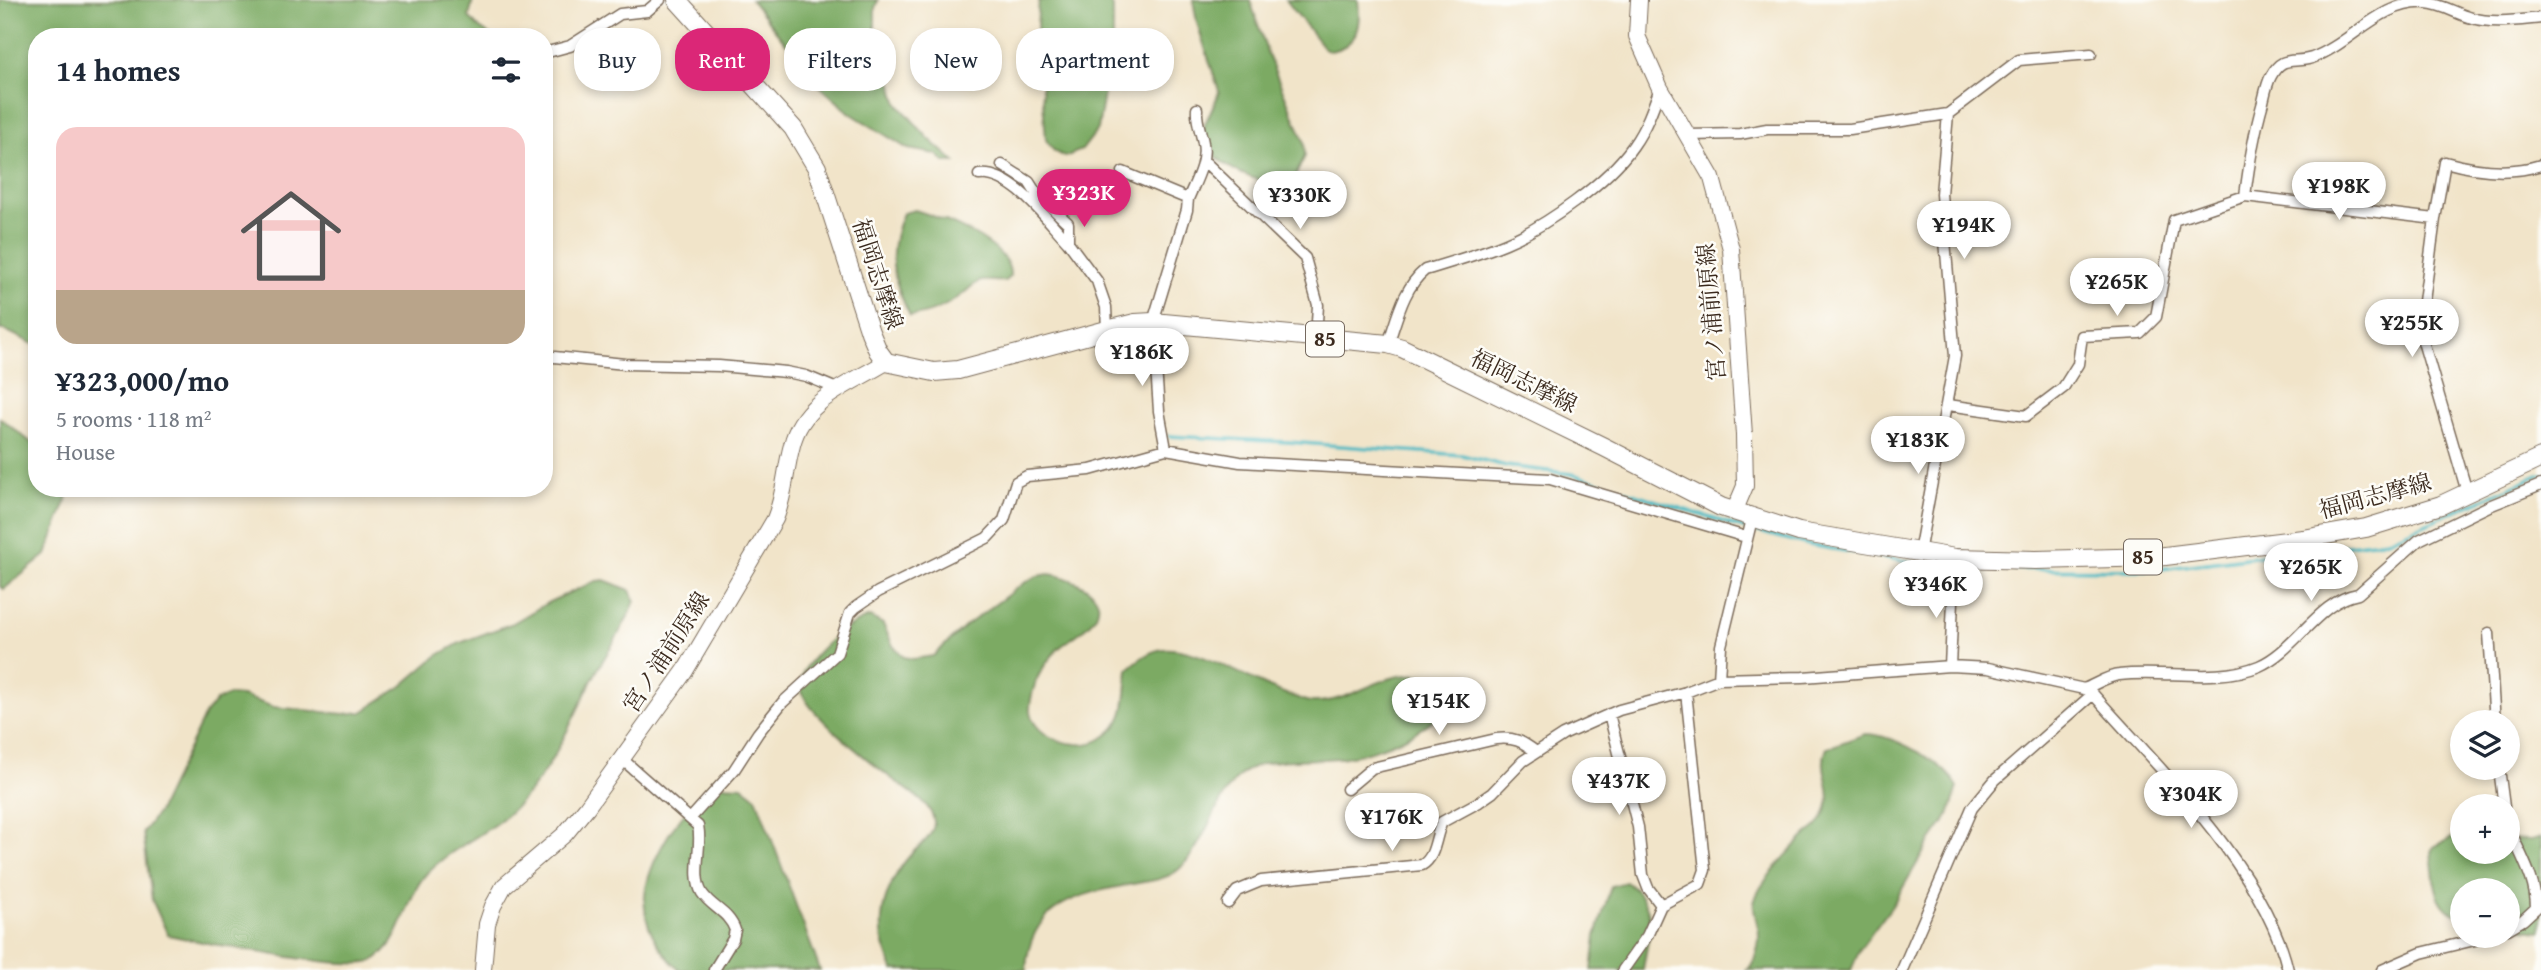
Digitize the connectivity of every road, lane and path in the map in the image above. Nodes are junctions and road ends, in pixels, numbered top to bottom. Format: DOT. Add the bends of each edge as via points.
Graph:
graph roads {
  1 [pos="660,0"];
  2 [pos="677,0"];
  3 [pos="1639,0"];
  4 [pos="2541,18"];
  5 [pos="553,51"];
  6 [pos="2091,54"];
  7 [pos="1660,88"];
  8 [pos="1197,109"];
  9 [pos="1948,114"];
  10 [pos="1688,135"];
  11 [pos="1203,160"];
  12 [pos="1002,165"];
  13 [pos="2541,165"];
  14 [pos="1123,172"];
  15 [pos="979,174"];
  16 [pos="2245,196"];
  17 [pos="1188,199"];
  18 [pos="2435,219"];
  19 [pos="1068,242"];
  20 [pos="1153,322"];
  21 [pos="1107,330"];
  22 [pos="1316,339"];
  23 [pos="1388,344"];
  24 [pos="553,357"];
  25 [pos="886,362"];
  26 [pos="837,389"];
  27 [pos="1948,405"];
  28 [pos="1166,449"];
  29 [pos="2541,458"];
  30 [pos="2541,485"];
  31 [pos="2468,492"];
  32 [pos="1734,512"];
  33 [pos="1752,519"];
  34 [pos="1746,537"];
  35 [pos="1919,554"];
  36 [pos="1954,566"];
  37 [pos="2489,633"];
  38 [pos="1950,666"];
  39 [pos="1718,680"];
  40 [pos="1686,692"];
  41 [pos="2088,692"];
  42 [pos="2494,710"];
  43 [pos="1609,714"];
  44 [pos="1536,752"];
  45 [pos="622,759"];
  46 [pos="1347,789"];
  47 [pos="690,819"];
  48 [pos="2520,851"];
  49 [pos="1228,903"];
  50 [pos="1661,905"];
  51 [pos="2538,909"];
  52 [pos="2520,922"];
  53 [pos="2450,946"];
  54 [pos="483,970"];
  55 [pos="714,970"];
  56 [pos="1623,970"];
  57 [pos="1902,970"];
  58 [pos="2288,970"];
  59 [pos="2382,970"];
  1 -- 5 [label="street" via="647,11 620,14 570,46"];
  2 -- 25 [label="main road, 福岡志摩線" via="793,128 817,168 870,332"];
  3 -- 7 [label="main road, 宮ノ浦前原線" via="1637,36"];
  4 -- 16 [label="street" via="2473,18 2442,6 2409,4 2388,11 2330,50 2280,63 2270,77 2259,116"];
  6 -- 9 [label="street" via="2019,60"];
  7 -- 10 [label="main road, 宮ノ浦前原線"];
  7 -- 23 [label="street" via="1633,146 1594,186 1509,242 1418,276"];
  8 -- 11 [label="street"];
  9 -- 10 [label="street" via="1850,130"];
  9 -- 27 [label="street" via="1941,194 1955,356"];
  10 -- 32 [label="main road, 宮ノ浦前原線" via="1712,178 1731,249 1745,486"];
  11 -- 17 [label="street"];
  11 -- 22 [label="street" via="1305,258 1318,305"];
  12 -- 19 [label="street" via="1029,182 1065,219"];
  13 -- 18 [label="street" via="2488,171 2445,162"];
  14 -- 17 [label="street"];
  15 -- 19 [label="street" via="999,176 1018,190"];
  16 -- 18 [label="street"];
  16 -- 27 [label="street" via="2174,220 2156,317 2140,333 2082,336 2078,364 2063,388 2026,416"];
  17 -- 20 [label="street"];
  18 -- 31 [label="street" via="2420,331"];
  19 -- 21 [label="street" via="1097,281 1106,307"];
  20 -- 21 [label="main road, 福岡志摩線 / 85"];
  20 -- 22 [label="main road, 福岡志摩線 / 85"];
  20 -- 28 [label="street"];
  21 -- 25 [label="main road, 福岡志摩線 / 85" via="958,370 934,372"];
  22 -- 23 [label="main road, 福岡志摩線 / 85"];
  23 -- 32 [label="main road, 福岡志摩線 / 85"];
  24 -- 26 [label="street" via="786,372"];
  25 -- 26 [label="main road, 宮ノ浦前原線"];
  26 -- 45 [label="main road, 宮ノ浦前原線" via="817,402 802,421 792,442 775,519 685,671"];
  27 -- 35 [label="street"];
  28 -- 34 [label="street" via="1240,462 1550,479"];
  28 -- 47 [label="street" via="1090,470 1027,476 1016,482 1004,520 987,538 878,592 850,613 836,653 782,703 734,770"];
  29 -- 31 [label="main road, 福岡志摩線 / 85"];
  30 -- 41 [label="street" via="2419,540 2358,594 2324,612 2283,651 2259,666 2216,674 2116,675"];
  31 -- 36 [label="main road, 福岡志摩線 / 85" via="2367,528 2303,540 2145,557"];
  32 -- 33 [label="main road, 福岡志摩線 / 85"];
  33 -- 34 [label="street"];
  33 -- 35 [label="main road, 福岡志摩線 / 85" via="1799,533"];
  34 -- 39 [label="street" via="1721,646"];
  35 -- 36 [label="main road, 福岡志摩線 / 85"];
  36 -- 38 [label="street"];
  37 -- 42 [label="street"];
  38 -- 39 [label="street"];
  38 -- 41 [label="street" via="1988,668"];
  39 -- 40 [label="street"];
  40 -- 43 [label="street"];
  40 -- 50 [label="street" via="1705,870 1700,884"];
  41 -- 57 [label="street" via="1995,780 1972,808"];
  41 -- 58 [label="street" via="2192,806 2247,877 2270,916"];
  43 -- 44 [label="street"];
  43 -- 50 [label="street" via="1638,827 1643,875"];
  44 -- 46 [label="street" via="1522,741 1496,739 1372,768"];
  44 -- 49 [label="street" via="1486,798 1442,822 1432,855 1422,865 1261,881 1237,891"];
  45 -- 47 [label="street"];
  45 -- 54 [label="main road, 宮ノ浦前原線" via="565,834 504,886 487,924"];
  47 -- 55 [label="street" via="701,838 699,884 735,930"];
  48 -- 51 [label="street" via="2533,881"];
  50 -- 56 [label="street" via="1647,936"];
  51 -- 52 [label="street"];
  53 -- 59 [label="street"];
}
